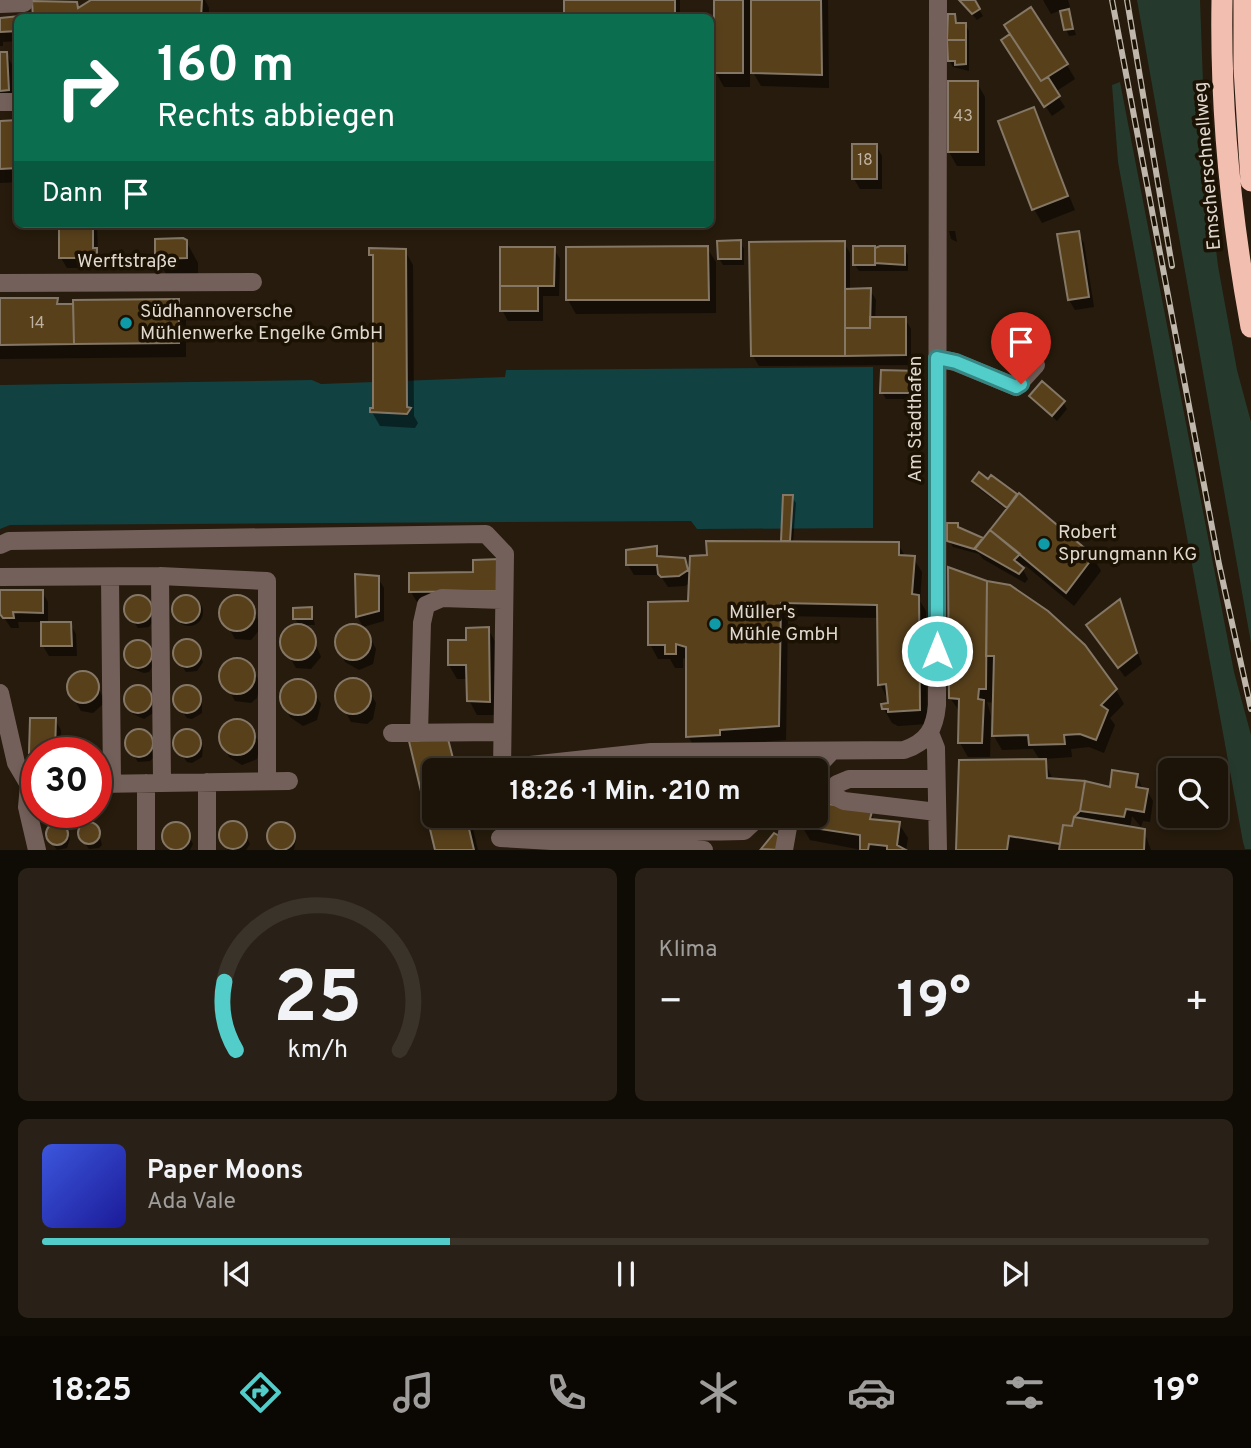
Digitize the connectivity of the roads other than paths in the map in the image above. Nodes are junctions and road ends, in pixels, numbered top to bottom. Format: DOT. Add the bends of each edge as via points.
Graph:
graph roads {
  1 [pos="938,0"];
  2 [pos="1222,0"];
  3 [pos="1244,0"];
  4 [pos="24,3"];
  5 [pos="0,5"];
  6 [pos="1251,181"];
  7 [pos="253,282"];
  8 [pos="0,283"];
  9 [pos="1251,327"];
  10 [pos="937,358"];
  11 [pos="1036,365"];
  12 [pos="0,545"];
  13 [pos="160,576"];
  14 [pos="0,577"];
  15 [pos="110,577"];
  16 [pos="502,600"];
  17 [pos="0,693"];
  18 [pos="501,732"];
  19 [pos="392,733"];
  20 [pos="419,733"];
  21 [pos="930,733"];
  22 [pos="105,737"];
  23 [pos="832,751"];
  24 [pos="502,758"];
  25 [pos="615,758"];
  26 [pos="825,758"];
  27 [pos="21,769"];
  28 [pos="935,779"];
  29 [pos="289,780"];
  30 [pos="267,781"];
  31 [pos="154,782"];
  32 [pos="207,782"];
  33 [pos="112,783"];
  34 [pos="937,812"];
  35 [pos="32,828"];
  36 [pos="639,828"];
  37 [pos="747,828"];
  38 [pos="788,828"];
  39 [pos="500,844"];
  40 [pos="37,849"];
  41 [pos="146,849"];
  42 [pos="207,849"];
  43 [pos="704,849"];
  44 [pos="784,849"];
  45 [pos="938,849"];
  1 -- 10 [label="street, Am Stadthafen"];
  2 -- 9 [label="highway, Emscherschnellweg" via="1228,167"];
  3 -- 6 [label="highway"];
  4 -- 5 [label="street"];
  7 -- 8 [label="street, Werftstraße"];
  10 -- 11 [label="street" via="1016,387"];
  10 -- 21 [label="street, Am Stadthafen" via="937,705"];
  12 -- 16 [label="street" via="9,541 486,534 505,555"];
  13 -- 15 [label="street"];
  13 -- 30 [label="street" via="267,581"];
  13 -- 31 [label="street"];
  14 -- 15 [label="street"];
  15 -- 22 [label="street"];
  16 -- 18 [label="street"];
  16 -- 20 [label="street" via="442,598 426,605"];
  17 -- 27 [label="street"];
  18 -- 20 [label="street"];
  18 -- 24 [label="street"];
  19 -- 20 [label="street"];
  21 -- 23 [label="street" via="917,746 904,750"];
  21 -- 28 [label="street" via="936,748"];
  23 -- 25 [label="street" via="651,752"];
  23 -- 26 [label="street"];
  28 -- 34 [label="street"];
  28 -- 34 [label="street" via="849,779 836,784 833,791 844,801"];
  29 -- 30 [label="street"];
  30 -- 32 [label="street"];
  31 -- 32 [label="street"];
  31 -- 33 [label="street"];
  31 -- 41 [label="street"];
  32 -- 42 [label="street"];
  34 -- 45 [label="street"];
  35 -- 40 [label="street"];
  36 -- 37 [label="street" via="674,833"];
  38 -- 44 [label="street"];
  39 -- 43 [label="street"];
}
